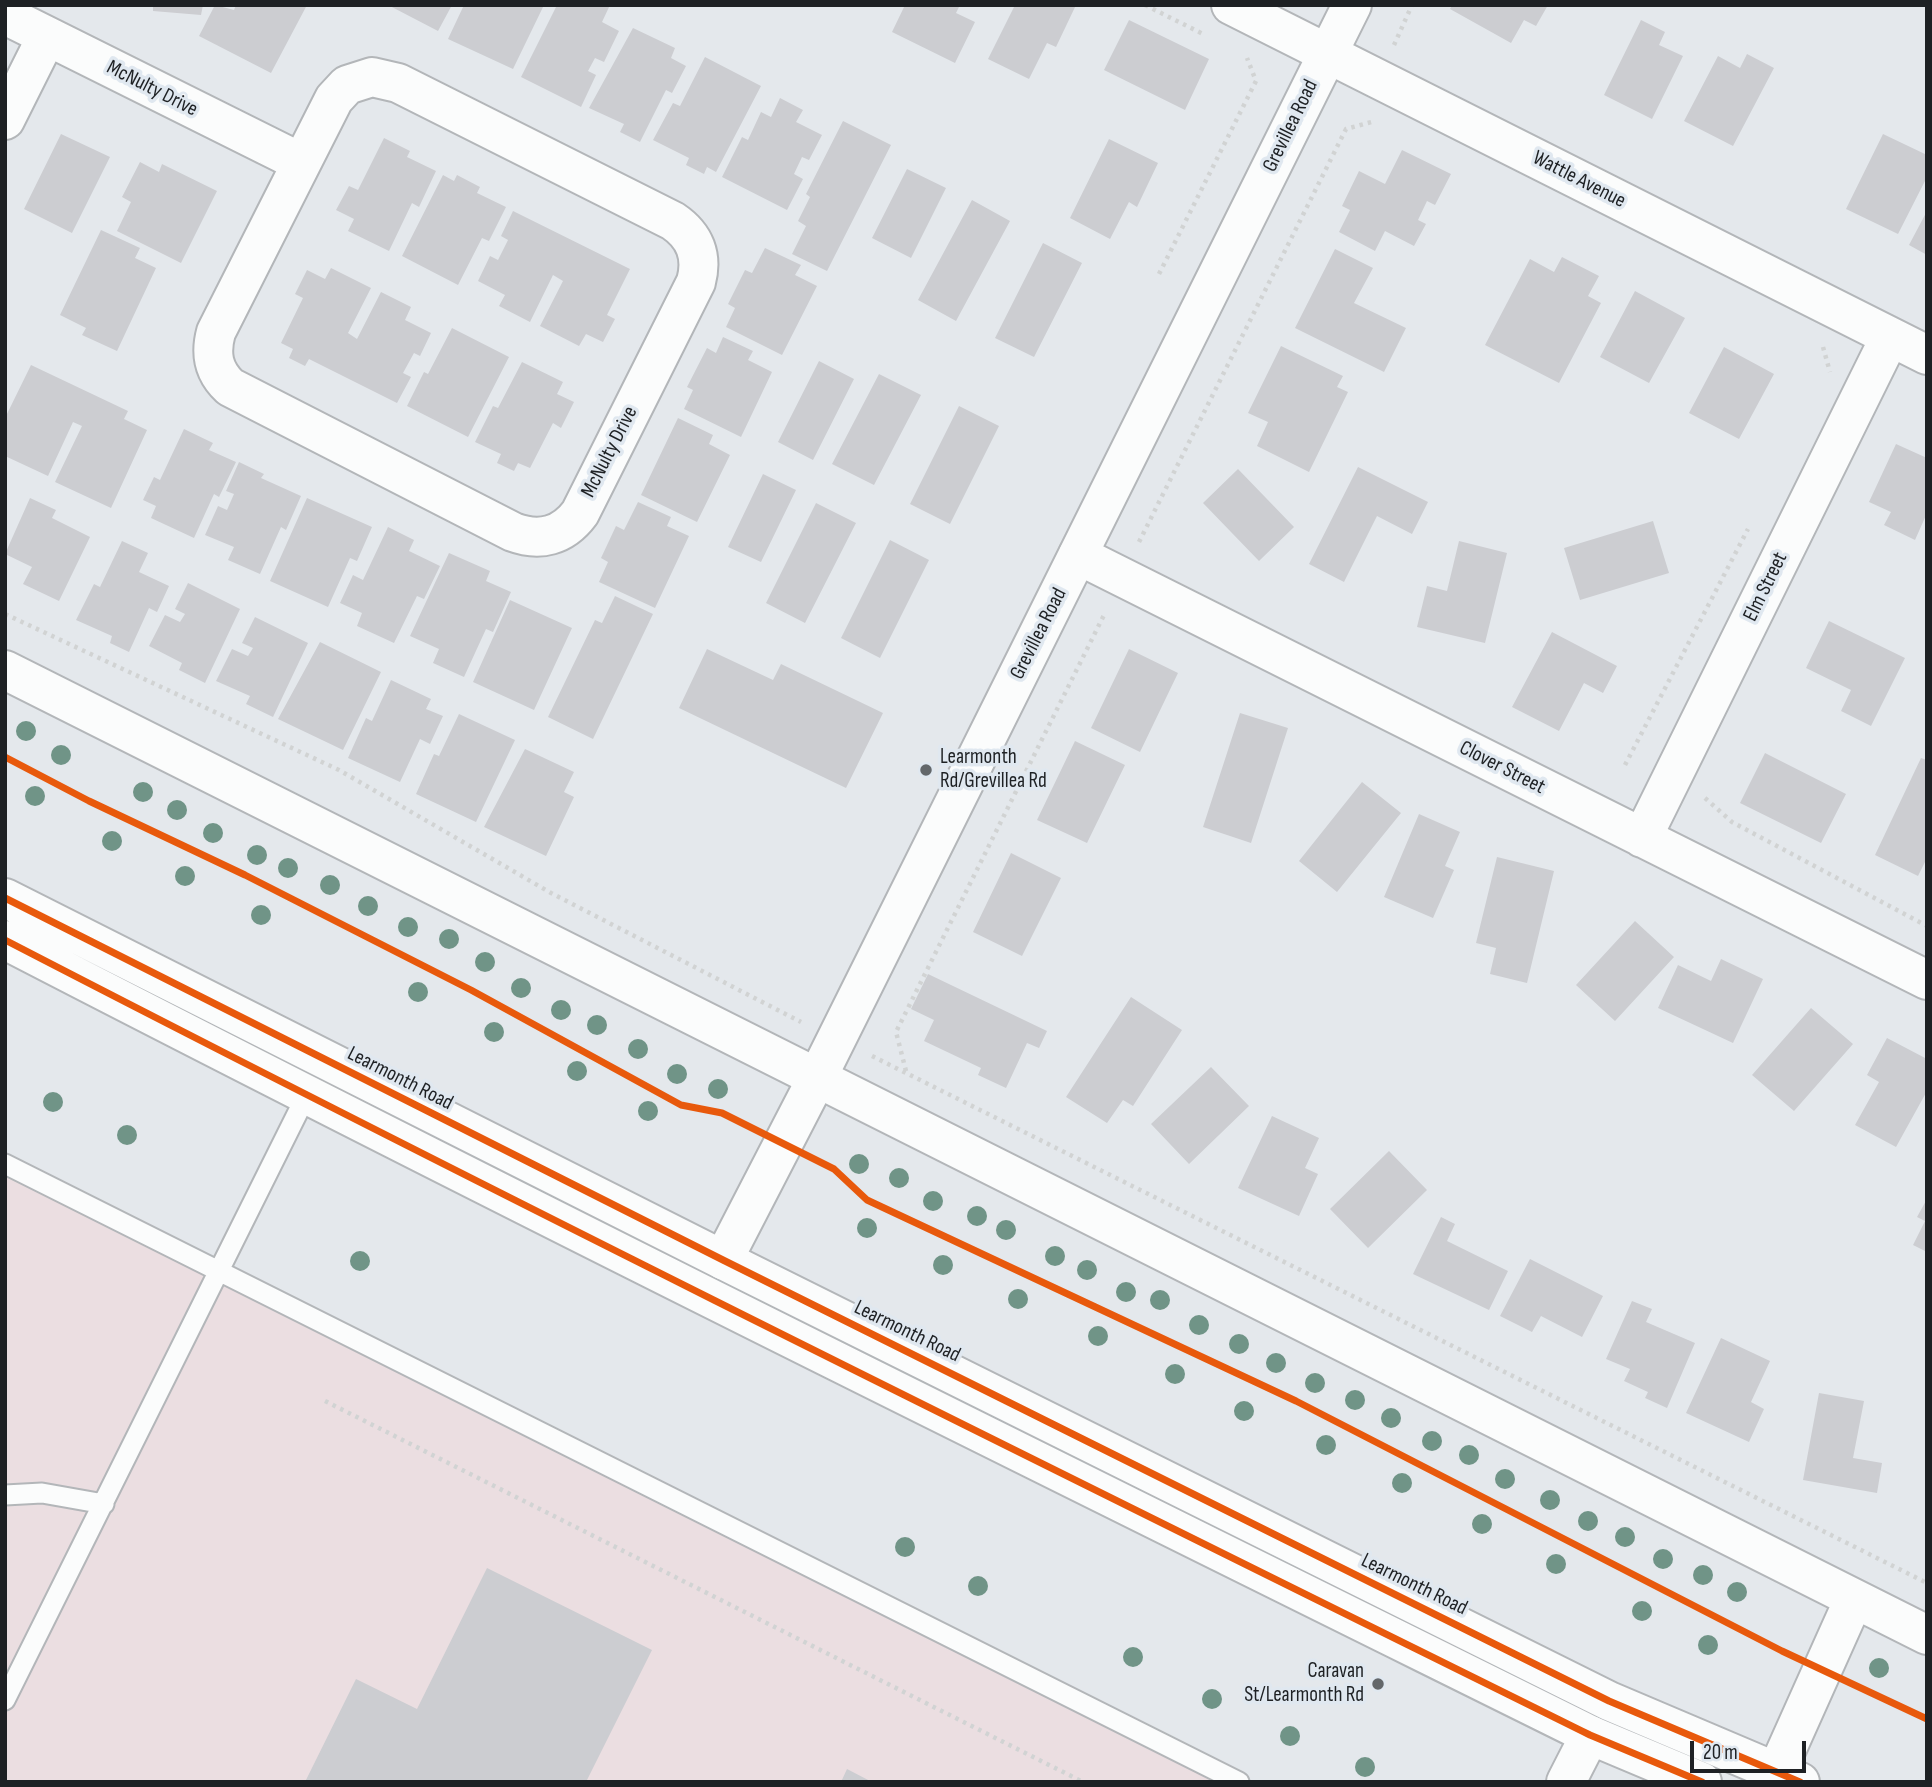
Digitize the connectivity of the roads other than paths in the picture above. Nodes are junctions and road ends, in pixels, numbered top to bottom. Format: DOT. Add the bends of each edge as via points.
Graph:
graph roads {
  1 [pos="1231,5"];
  2 [pos="1352,5"];
  3 [pos="5,15"];
  4 [pos="47,36"];
  5 [pos="1327,54"];
  6 [pos="5,120"];
  7 [pos="300,162"];
  8 [pos="1890,337"];
  9 [pos="1927,355"];
  10 [pos="1078,555"];
  11 [pos="5,670"];
  12 [pos="1642,838"];
  13 [pos="5,898"];
  14 [pos="5,940"];
  15 [pos="1927,980"];
  16 [pos="322,1059"];
  17 [pos="817,1078"];
  18 [pos="306,1096"];
  19 [pos="5,1164"];
  20 [pos="723,1260"];
  21 [pos="220,1272"];
  22 [pos="704,1295"];
  23 [pos="5,1495"];
  24 [pos="104,1504"];
  25 [pos="1854,1599"];
  26 [pos="1927,1635"];
  27 [pos="5,1700"];
  28 [pos="1609,1701"];
  29 [pos="1590,1735"];
  30 [pos="1783,1778"];
  31 [pos="1239,1782"];
  32 [pos="1566,1782"];
  33 [pos="1702,1782"];
  1 -- 5 [label="street, Wattle Avenue"];
  2 -- 5 [label="street, Grevillea Road"];
  3 -- 4 [label="street, McNulty Drive"];
  4 -- 6 [label="street"];
  4 -- 7 [label="street, McNulty Drive"];
  5 -- 8 [label="street, Wattle Avenue"];
  5 -- 10 [label="street, Grevillea Road"];
  7 -- 7 [label="street, McNulty Drive" via="340,90 354,81 381,78 673,221 691,237 700,265 696,282 580,513 563,531 540,537 513,532 223,380 213,360 216,332"];
  8 -- 9 [label="street, Wattle Avenue"];
  8 -- 12 [label="street, Elm Street"];
  10 -- 12 [label="street, Clover Street"];
  10 -- 17 [label="street, Grevillea Road"];
  11 -- 17 [label="street"];
  12 -- 15 [label="street, Clover Street"];
  13 -- 16 [label="street, Learmonth Road"];
  14 -- 18 [label="street"];
  16 -- 18 [label="street"];
  16 -- 20 [label="street, Learmonth Road"];
  17 -- 20 [label="street, Grevillea Road"];
  17 -- 25 [label="street"];
  18 -- 21 [label="lane"];
  18 -- 22 [label="street"];
  19 -- 21 [label="lane"];
  20 -- 22 [label="street, Grevillea Road"];
  20 -- 28 [label="street, Learmonth Road"];
  21 -- 24 [label="lane"];
  21 -- 31 [label="lane"];
  22 -- 29 [label="street"];
  23 -- 24 [label="lane" via="42,1493"];
  24 -- 27 [label="lane"];
  25 -- 26 [label="street"];
  25 -- 30 [label="street, Learmonth Road"];
  28 -- 29 [label="street"];
  28 -- 30 [label="street, Learmonth Road"];
  29 -- 32 [label="street"];
  29 -- 33 [label="street"];
}
